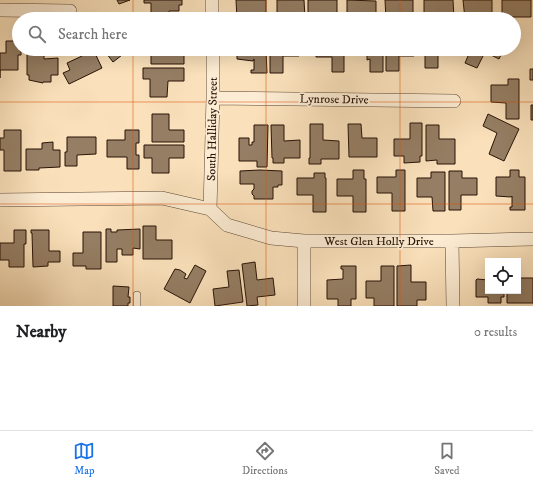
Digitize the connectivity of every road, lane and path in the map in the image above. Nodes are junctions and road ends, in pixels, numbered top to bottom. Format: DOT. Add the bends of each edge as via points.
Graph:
graph roads {
  1 [pos="212,0"];
  2 [pos="0,10"];
  3 [pos="70,11"];
  4 [pos="212,12"];
  5 [pos="213,56"];
  6 [pos="213,98"];
  7 [pos="454,101"];
  8 [pos="0,200"];
  9 [pos="210,209"];
  10 [pos="533,239"];
  11 [pos="304,241"];
  12 [pos="452,241"];
  13 [pos="137,295"];
  14 [pos="137,306"];
  15 [pos="304,306"];
  16 [pos="453,306"];
  1 -- 4 [label="street"];
  2 -- 3 [label="street"];
  5 -- 6 [label="street, South Halliday Street"];
  6 -- 7 [label="street, Lynrose Drive"];
  6 -- 9 [label="street, South Halliday Street"];
  8 -- 9 [label="street" via="162,198"];
  9 -- 11 [label="street, West Glen Holly Drive" via="224,230"];
  10 -- 12 [label="street, West Glen Holly Drive"];
  11 -- 12 [label="street, West Glen Holly Drive"];
  11 -- 15 [label="street"];
  12 -- 16 [label="street"];
  13 -- 14 [label="lane"];
}
